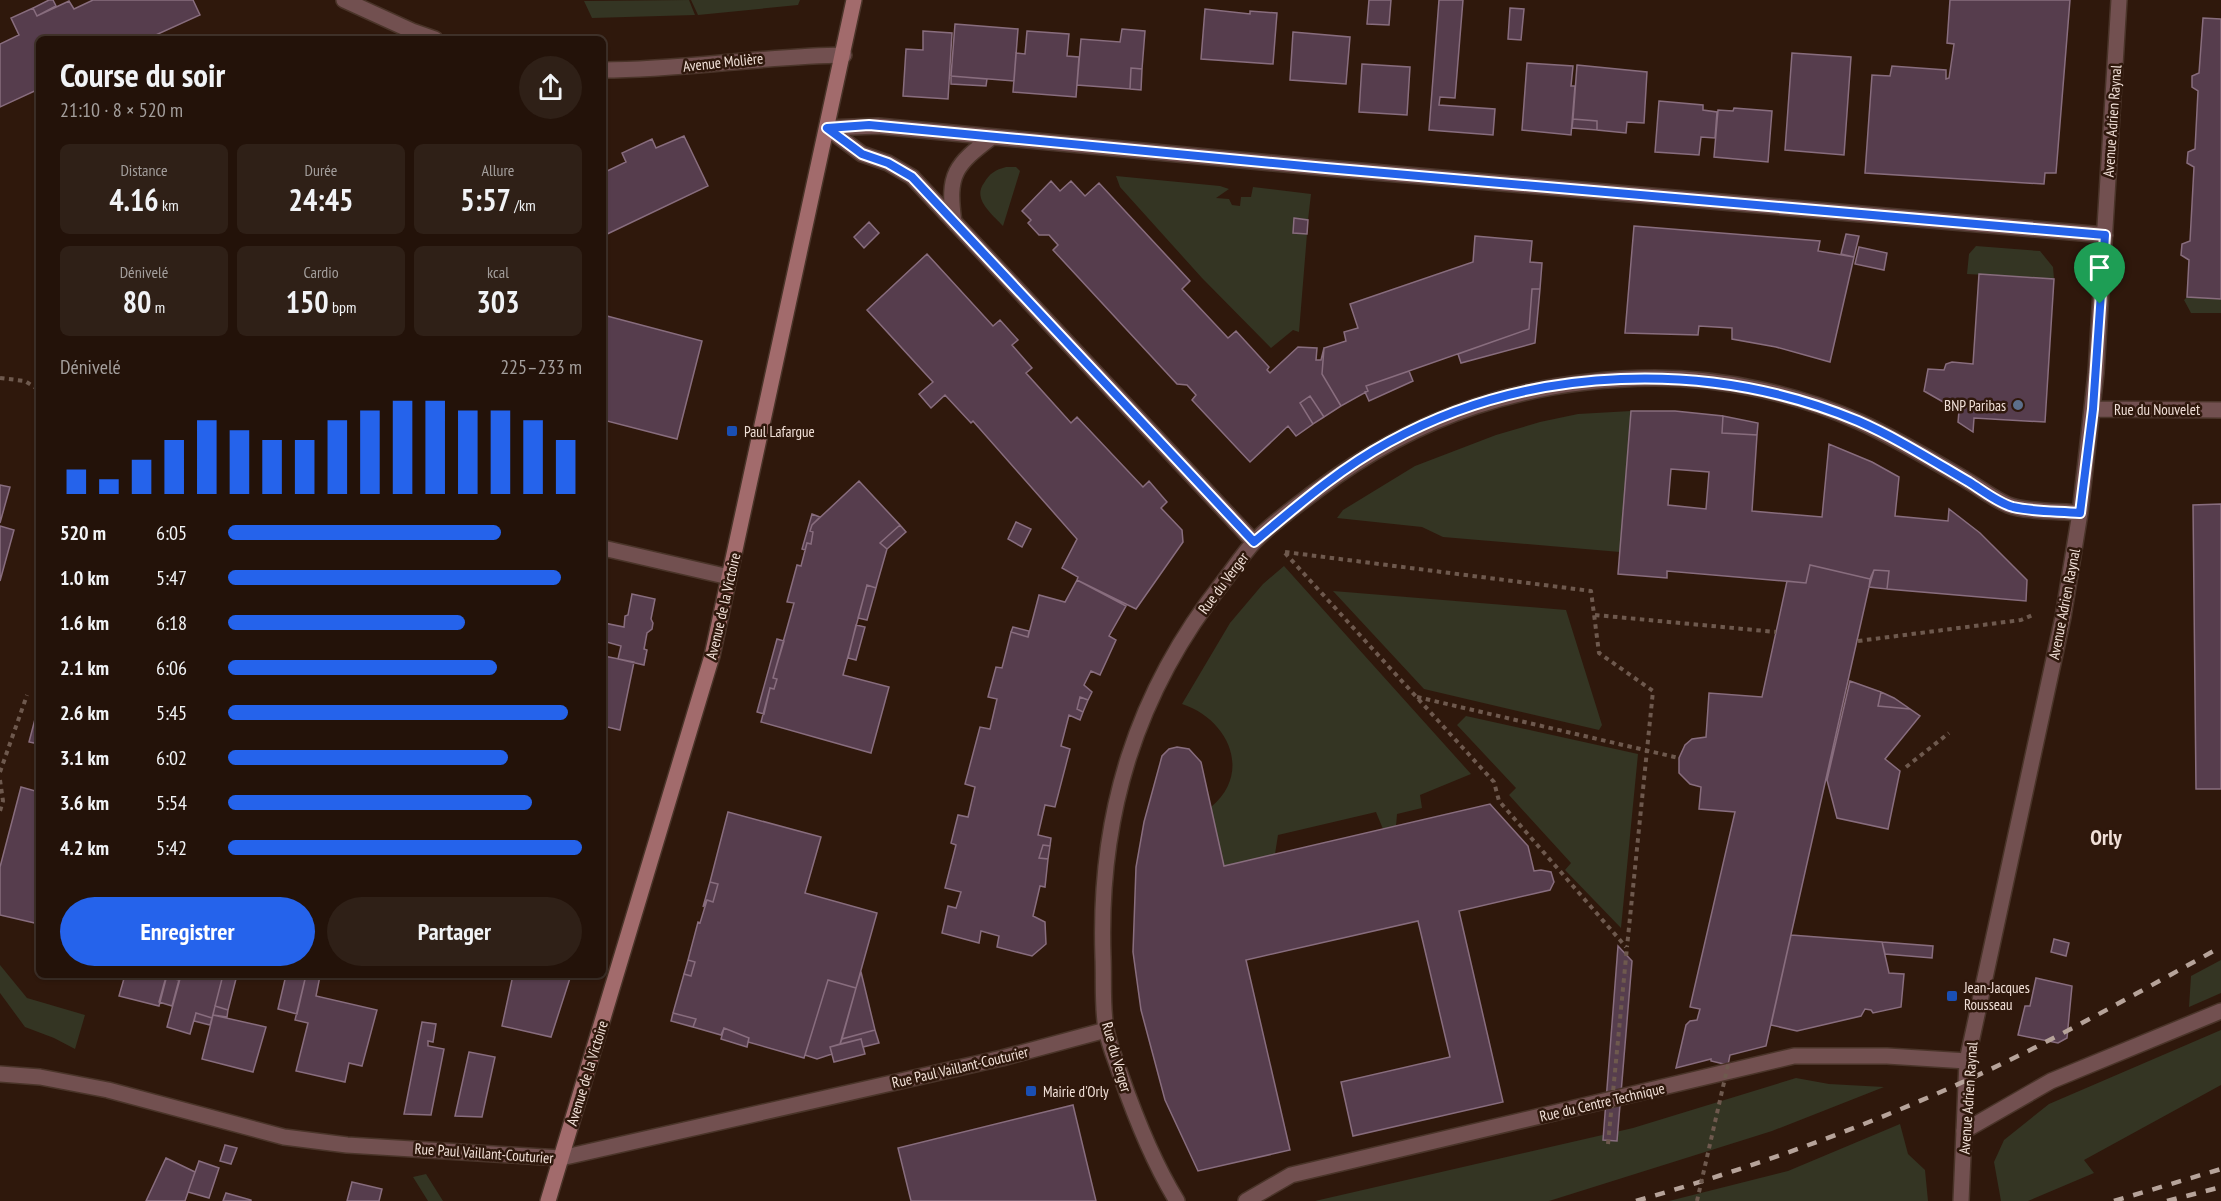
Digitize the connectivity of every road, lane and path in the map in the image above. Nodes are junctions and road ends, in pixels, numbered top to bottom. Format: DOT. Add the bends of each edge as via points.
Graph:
graph roads {
  1 [pos="344,0"];
  2 [pos="854,0"];
  3 [pos="2119,0"];
  4 [pos="426,36"];
  5 [pos="844,55"];
  6 [pos="606,70"];
  7 [pos="827,128"];
  8 [pos="992,137"];
  9 [pos="954,223"];
  10 [pos="2105,235"];
  11 [pos="0,378"];
  12 [pos="36,388"];
  13 [pos="2093,409"];
  14 [pos="2221,410"];
  15 [pos="2080,513"];
  16 [pos="1254,542"];
  17 [pos="606,549"];
  18 [pos="729,577"];
  19 [pos="1594,615"];
  20 [pos="2063,617"];
  21 [pos="1776,632"];
  22 [pos="1858,641"];
  23 [pos="27,695"];
  24 [pos="1416,697"];
  25 [pos="1949,733"];
  26 [pos="1646,750"];
  27 [pos="1679,758"];
  28 [pos="1906,767"];
  29 [pos="0,772"];
  30 [pos="0,780"];
  31 [pos="0,812"];
  32 [pos="1627,947"];
  33 [pos="2221,1011"];
  34 [pos="1106,1030"];
  35 [pos="1967,1061"];
  36 [pos="1728,1065"];
  37 [pos="1,1073"];
  38 [pos="1964,1131"];
  39 [pos="1608,1144"];
  40 [pos="561,1158"];
  41 [pos="548,1201"];
  42 [pos="1177,1201"];
  43 [pos="1246,1201"];
  44 [pos="1697,1201"];
  45 [pos="1961,1201"];
  1 -- 4 [label="street"];
  2 -- 5 [label="street, Avenue de la Victoire"];
  3 -- 10 [label="street, Avenue Adrien Raynal"];
  5 -- 6 [label="street, Avenue Molière"];
  5 -- 7 [label="street, Avenue de la Victoire"];
  7 -- 8 [label="street" via="869,125"];
  7 -- 9 [label="street" via="862,154 912,177"];
  7 -- 18 [label="street, Avenue de la Victoire"];
  8 -- 9 [label="street" via="958,167 952,190"];
  8 -- 10 [label="street"];
  9 -- 16 [label="street"];
  10 -- 13 [label="street, Avenue Adrien Raynal"];
  11 -- 12 [label="path" via="25,381"];
  13 -- 14 [label="street, Rue du Nouvelet"];
  13 -- 15 [label="street, Avenue Adrien Raynal"];
  15 -- 16 [label="street, Rue du Verger" via="2011,506 1860,422 1785,396 1694,381 1622,379 1515,395 1421,427 1342,472"];
  15 -- 20 [label="street, Avenue Adrien Raynal"];
  16 -- 34 [label="street, Rue du Verger" via="1203,608 1166,668 1125,768 1116,799 1103,887"];
  17 -- 18 [label="street"];
  18 -- 40 [label="street, Avenue de la Victoire" via="712,656"];
  19 -- 21 [label="path"];
  19 -- 24 [label="path" via="1591,591 1284,552"];
  19 -- 26 [label="path" via="1599,653 1653,691"];
  20 -- 22 [label="path" via="2034,614 2021,620"];
  20 -- 35 [label="street, Avenue Adrien Raynal"];
  23 -- 29 [label="path"];
  24 -- 26 [label="path"];
  24 -- 32 [label="path" via="1494,782 1499,801"];
  25 -- 28 [label="path"];
  26 -- 27 [label="path"];
  26 -- 32 [label="path"];
  30 -- 31 [label="path"];
  32 -- 39 [label="path, bridge"];
  33 -- 38 [label="street" via="2051,1081"];
  34 -- 40 [label="street, Rue Paul Vaillant-Couturier" via="1002,1058"];
  34 -- 42 [label="street, Rue du Verger" via="1156,1165"];
  35 -- 38 [label="street, Avenue Adrien Raynal"];
  35 -- 43 [label="street, Rue du Centre Technique" via="1794,1056 1291,1175"];
  36 -- 44 [label="path, bridge"];
  37 -- 40 [label="street, Rue Paul Vaillant-Couturier" via="108,1090 284,1137 347,1145"];
  38 -- 45 [label="street, Avenue Adrien Raynal"];
  40 -- 41 [label="street, Avenue de la Victoire"];
}
